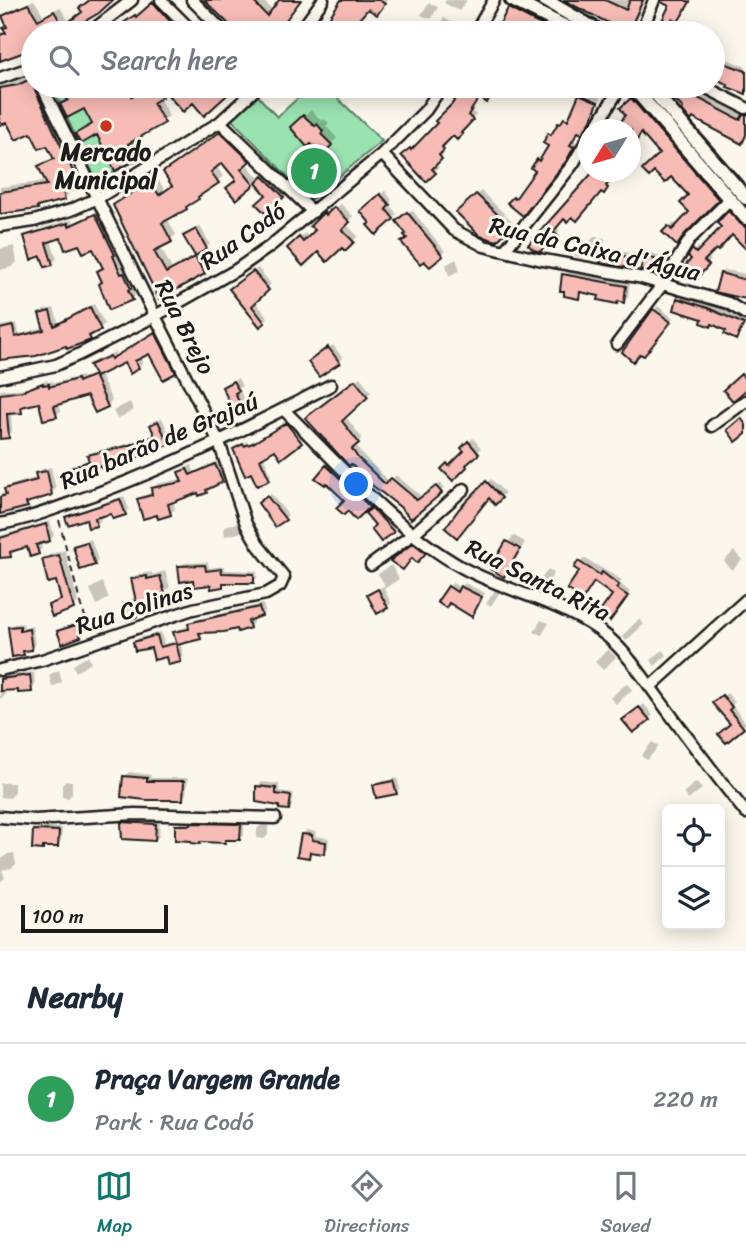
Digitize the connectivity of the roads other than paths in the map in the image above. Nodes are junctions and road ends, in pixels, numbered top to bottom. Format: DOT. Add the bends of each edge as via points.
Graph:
graph roads {
  1 [pos="132,0"];
  2 [pos="161,0"];
  3 [pos="192,0"];
  4 [pos="323,0"];
  5 [pos="494,0"];
  6 [pos="512,0"];
  7 [pos="545,0"];
  8 [pos="654,0"];
  9 [pos="105,21"];
  10 [pos="182,21"];
  11 [pos="213,21"];
  12 [pos="308,21"];
  13 [pos="482,21"];
  14 [pos="554,21"];
  15 [pos="581,21"];
  16 [pos="646,21"];
  17 [pos="21,71"];
  18 [pos="0,78"];
  19 [pos="725,97"];
  20 [pos="48,98"];
  21 [pos="243,98"];
  22 [pos="434,98"];
  23 [pos="614,98"];
  24 [pos="642,98"];
  25 [pos="659,98"];
  26 [pos="746,108"];
  27 [pos="601,119"];
  28 [pos="220,122"];
  29 [pos="382,154"];
  30 [pos="578,156"];
  31 [pos="98,198"];
  32 [pos="746,198"];
  33 [pos="730,199"];
  34 [pos="313,212"];
  35 [pos="746,218"];
  36 [pos="0,226"];
  37 [pos="505,250"];
  38 [pos="662,285"];
  39 [pos="746,314"];
  40 [pos="155,316"];
  41 [pos="617,344"];
  42 [pos="0,377"];
  43 [pos="331,385"];
  44 [pos="746,401"];
  45 [pos="284,410"];
  46 [pos="712,426"];
  47 [pos="219,442"];
  48 [pos="464,489"];
  49 [pos="0,524"];
  50 [pos="413,534"];
  51 [pos="371,565"];
  52 [pos="280,586"];
  53 [pos="746,600"];
  54 [pos="0,670"];
  55 [pos="650,687"];
  56 [pos="746,813"];
  57 [pos="0,817"];
  58 [pos="275,818"];
  1 -- 9 [label="street"];
  2 -- 10 [label="street"];
  3 -- 11 [label="street"];
  4 -- 12 [label="street"];
  5 -- 13 [label="street"];
  6 -- 14 [label="street"];
  7 -- 15 [label="street"];
  8 -- 16 [label="street"];
  17 -- 18 [label="street"];
  19 -- 26 [label="street"];
  20 -- 31 [label="street, Rua Brejo"];
  21 -- 28 [label="street"];
  22 -- 29 [label="street, Rua Codó"];
  23 -- 27 [label="street"];
  24 -- 33 [label="street"];
  25 -- 32 [label="street"];
  28 -- 31 [label="street"];
  28 -- 34 [label="street"];
  29 -- 34 [label="street, Rua Codó"];
  29 -- 37 [label="street, Rua da Caixa d'Água" via="454,230 484,246"];
  30 -- 37 [label="street"];
  31 -- 36 [label="street" via="34,221"];
  31 -- 40 [label="street, Rua Brejo"];
  33 -- 35 [label="street"];
  33 -- 38 [label="street" via="690,239"];
  34 -- 40 [label="street, Rua Codó" via="236,270"];
  37 -- 38 [label="street, Rua da Caixa d'Água" via="638,276"];
  38 -- 39 [label="street, Rua da Caixa d'Água" via="728,303"];
  38 -- 41 [label="street"];
  40 -- 42 [label="street, Rua Codó" via="56,365"];
  40 -- 47 [label="street, Rua Brejo"];
  43 -- 45 [label="street, Rua barão de Grajaú"];
  44 -- 46 [label="street"];
  45 -- 47 [label="street, Rua barão de Grajaú"];
  45 -- 50 [label="street, Rua Santa Rita"];
  47 -- 49 [label="street, Rua barão de Grajaú" via="128,483"];
  47 -- 52 [label="street, Rua Brejo" via="246,524 282,573"];
  48 -- 50 [label="street"];
  50 -- 51 [label="street"];
  50 -- 55 [label="street, Rua Santa Rita" via="466,569 593,627 618,647"];
  52 -- 54 [label="street, Rua Colinas" via="258,597 193,609"];
  53 -- 55 [label="street"];
  55 -- 56 [label="street, Rua Santa Rita"];
  57 -- 58 [label="street"];
}
